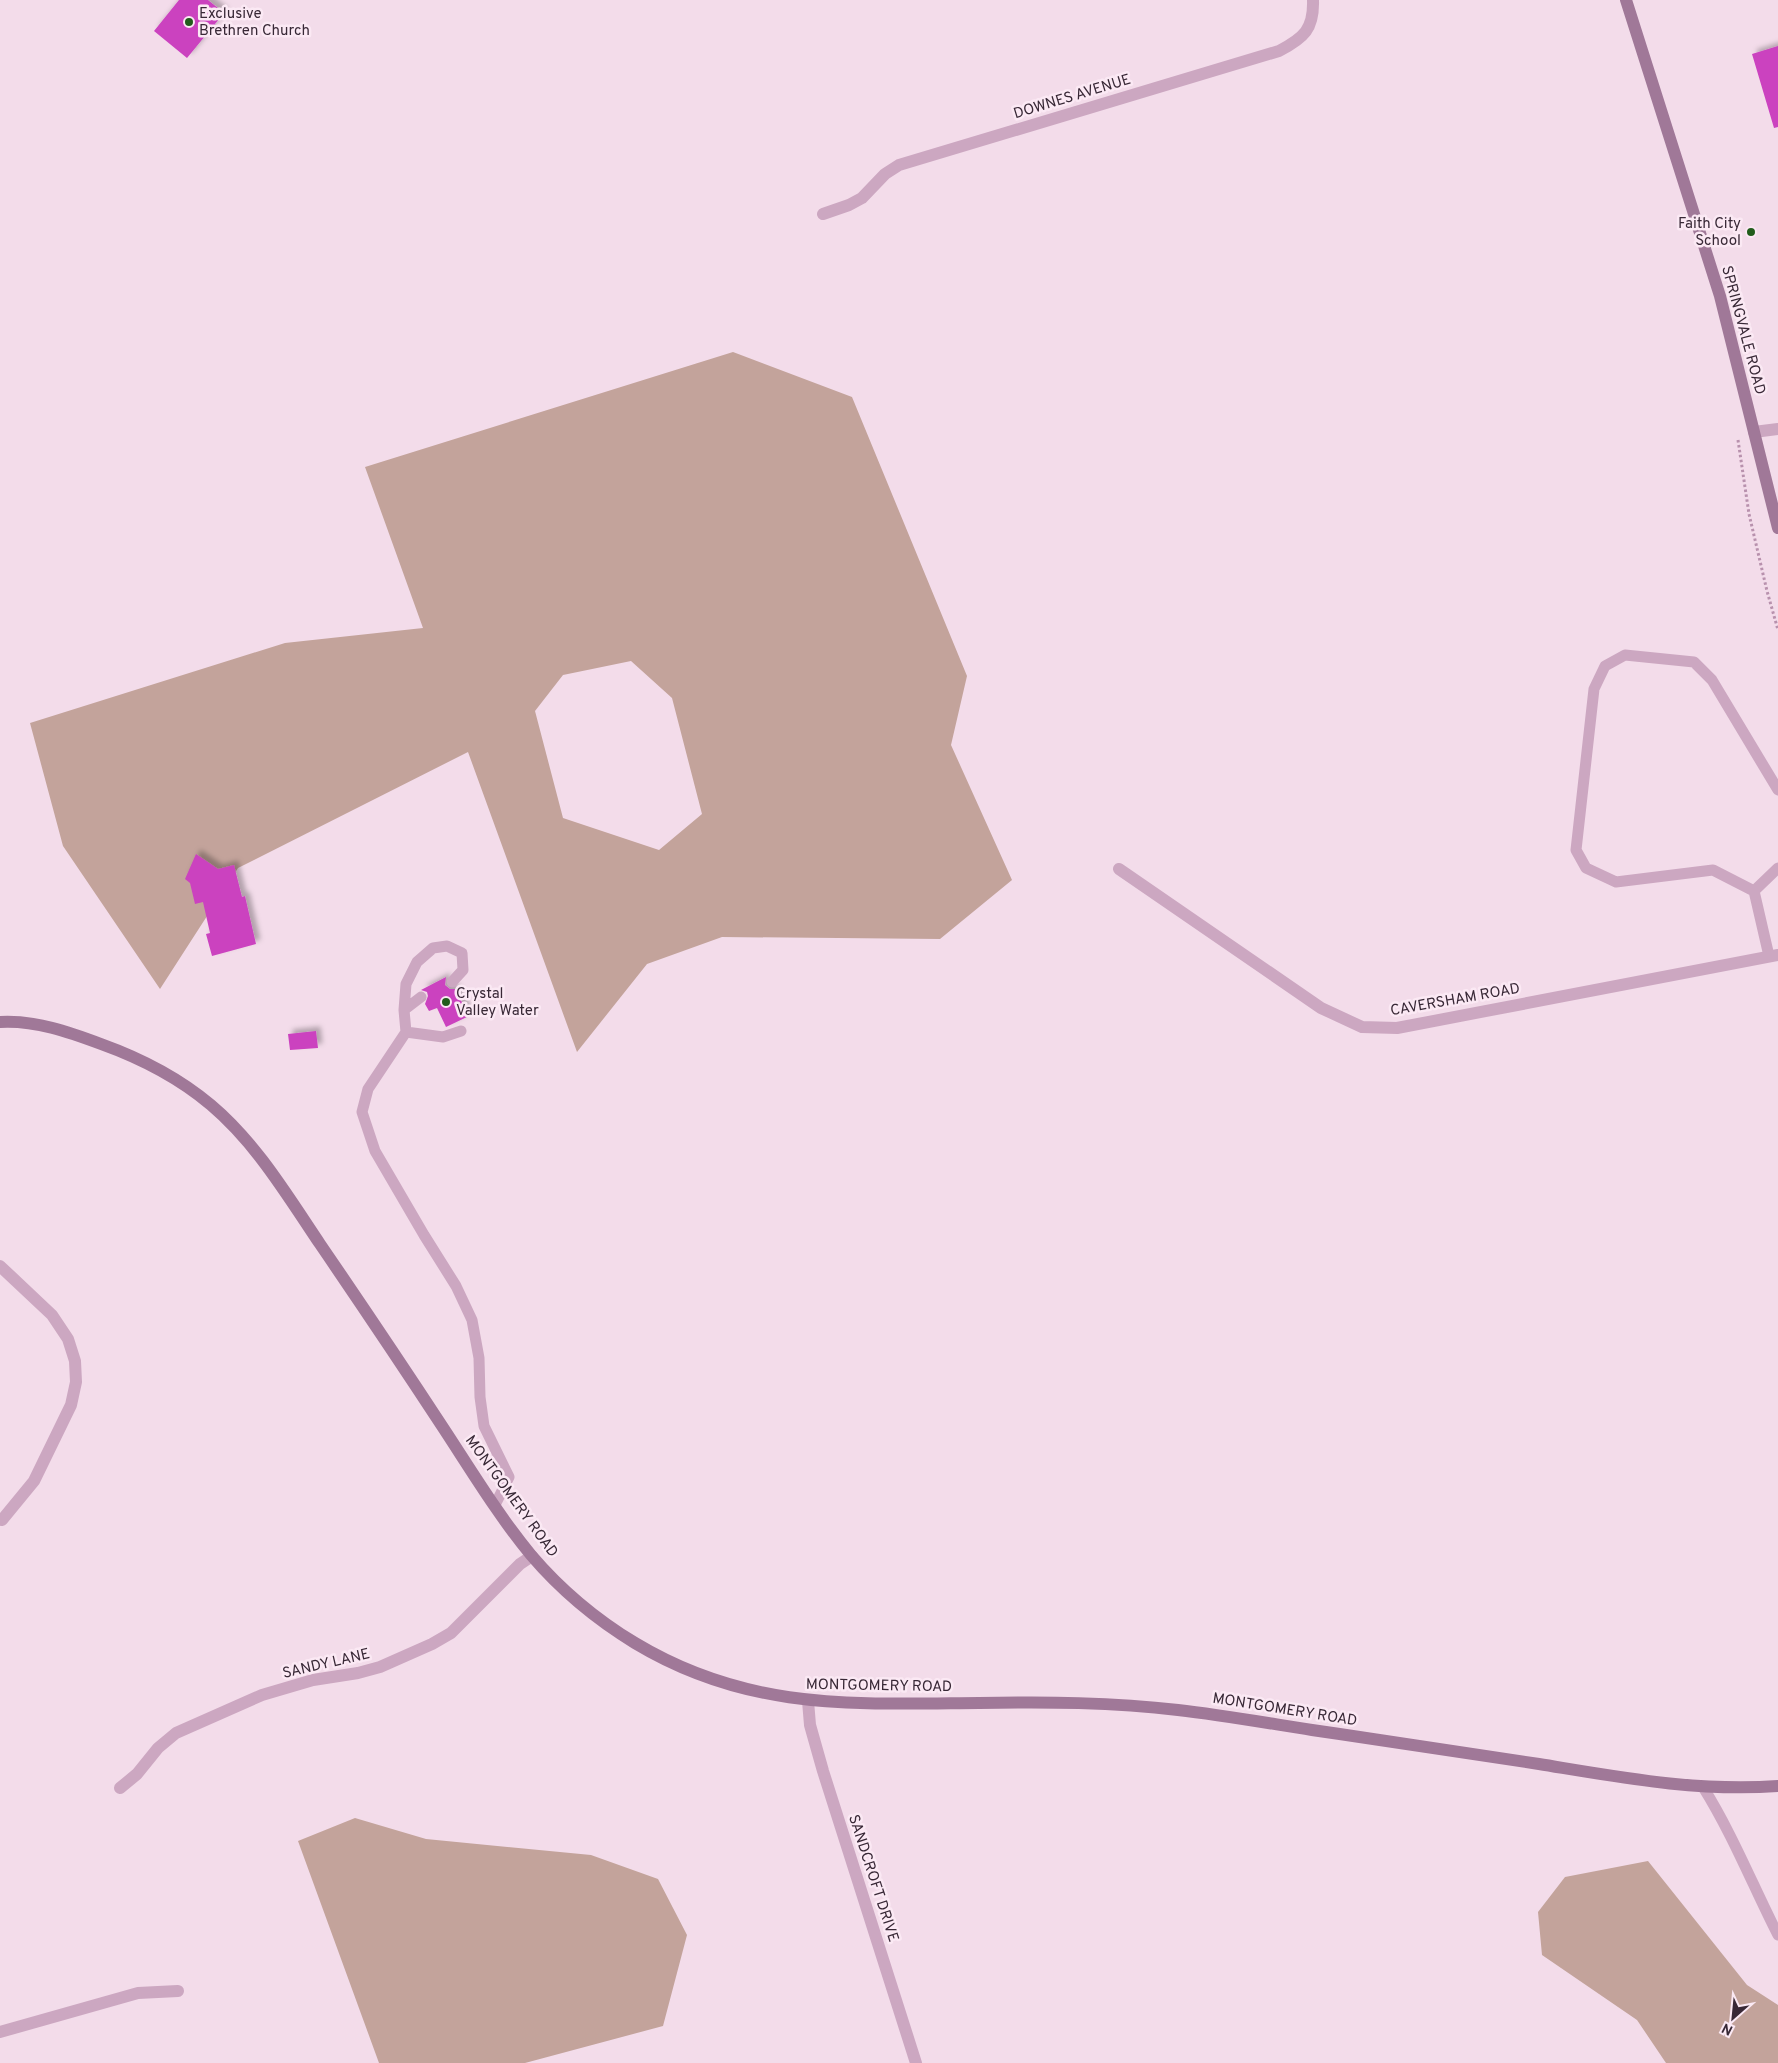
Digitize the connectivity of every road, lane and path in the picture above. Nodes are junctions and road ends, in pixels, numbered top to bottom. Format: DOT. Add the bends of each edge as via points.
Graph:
graph roads {
  1 [pos="1313,0"];
  2 [pos="1626,0"];
  3 [pos="823,214"];
  4 [pos="1778,429"];
  5 [pos="1754,432"];
  6 [pos="1738,436"];
  7 [pos="1778,528"];
  8 [pos="1778,630"];
  9 [pos="1778,790"];
  10 [pos="1778,868"];
  11 [pos="1119,869"];
  12 [pos="1754,891"];
  13 [pos="1773,956"];
  14 [pos="452,982"];
  15 [pos="421,997"];
  16 [pos="404,1010"];
  17 [pos="0,1022"];
  18 [pos="461,1031"];
  19 [pos="406,1032"];
  20 [pos="0,1266"];
  21 [pos="494,1505"];
  22 [pos="2,1520"];
  23 [pos="532,1556"];
  24 [pos="808,1701"];
  25 [pos="1778,1786"];
  26 [pos="120,1788"];
  27 [pos="1703,1788"];
  28 [pos="1778,1935"];
  29 [pos="178,1991"];
  30 [pos="0,2032"];
  31 [pos="916,2063"];
  1 -- 3 [label="street, DOWNES AVENUE" via="1314,14 1309,29 1297,42 1279,50 899,165 885,174 862,198"];
  2 -- 5 [label="street, SPRINGVALE ROAD" via="1720,296"];
  4 -- 5 [label="street"];
  5 -- 7 [label="street, SPRINGVALE ROAD"];
  6 -- 8 [label="path" via="1749,514"];
  9 -- 12 [label="lane" via="1712,680 1694,662 1625,655 1605,666 1594,689 1576,850 1586,868 1616,882 1713,870"];
  10 -- 12 [label="lane"];
  11 -- 13 [label="street, CAVERSHAM ROAD" via="1322,1008 1362,1026 1397,1028"];
  12 -- 13 [label="lane"];
  14 -- 16 [label="lane" via="463,970 462,953 447,946 433,948 417,962 406,984"];
  15 -- 16 [label="lane"];
  16 -- 19 [label="lane"];
  17 -- 21 [label="street, MONTGOMERY ROAD" via="31,1023 109,1047 186,1086 210,1104 254,1150 290,1199"];
  18 -- 19 [label="lane" via="443,1037"];
  19 -- 21 [label="lane" via="368,1090 362,1112 375,1151 456,1286 472,1320 479,1358 484,1426 509,1477"];
  20 -- 22 [label="street" via="52,1315 68,1339 75,1361 76,1382 71,1405 34,1480"];
  21 -- 23 [label="street, MONTGOMERY ROAD"];
  23 -- 24 [label="street, MONTGOMERY ROAD" via="556,1582 598,1618 635,1643 716,1681"];
  23 -- 26 [label="street, SANDY LANE" via="451,1633 432,1644 380,1667 313,1680 262,1695 176,1733"];
  24 -- 27 [label="street, MONTGOMERY ROAD" via="886,1704 1070,1702 1172,1709"];
  24 -- 31 [label="street, SANDCROFT DRIVE" via="810,1725 823,1771"];
  25 -- 27 [label="street, MONTGOMERY ROAD"];
  27 -- 28 [label="lane" via="1721,1816"];
  29 -- 30 [label="street" via="138,1993"];
}
